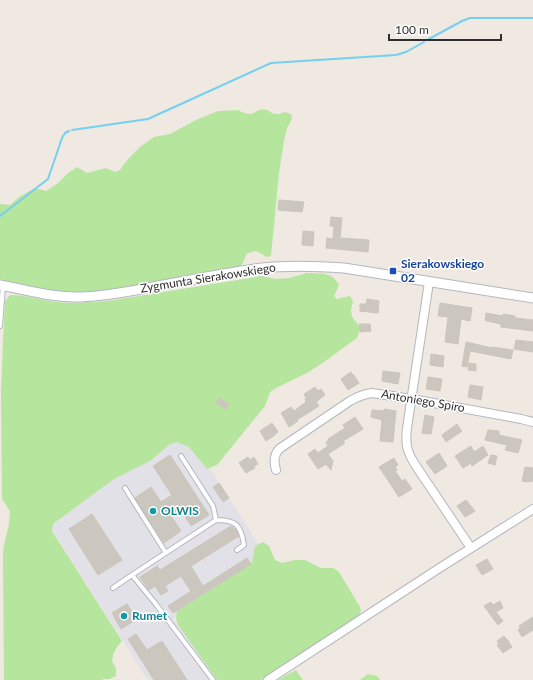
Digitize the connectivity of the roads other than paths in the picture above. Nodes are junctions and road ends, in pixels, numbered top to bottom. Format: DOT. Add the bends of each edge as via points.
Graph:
graph roads {
  1 [pos="429,282"];
  2 [pos="2,285"];
  3 [pos="533,298"];
  4 [pos="0,326"];
  5 [pos="412,399"];
  6 [pos="533,422"];
  7 [pos="181,456"];
  8 [pos="276,470"];
  9 [pos="124,488"];
  10 [pos="533,508"];
  11 [pos="216,520"];
  12 [pos="471,548"];
  13 [pos="237,550"];
  14 [pos="166,553"];
  15 [pos="132,575"];
  16 [pos="113,588"];
  17 [pos="213,680"];
  18 [pos="268,680"];
  1 -- 2 [label="street, Zygmunta Sierakowskiego" via="344,268 314,266 262,268 113,294 81,297 59,296"];
  1 -- 3 [label="street, Zygmunta Sierakowskiego"];
  1 -- 5 [label="street"];
  2 -- 4 [label="lane"];
  5 -- 6 [label="street, Antoniego Spiro"];
  5 -- 8 [label="street, Antoniego Spiro" via="372,393 357,397 278,449 274,459"];
  5 -- 12 [label="street" via="406,436 408,452"];
  7 -- 11 [label="lane" via="213,506"];
  9 -- 14 [label="lane"];
  10 -- 12 [label="street"];
  11 -- 13 [label="lane" via="236,524 244,545"];
  11 -- 14 [label="lane"];
  12 -- 18 [label="street"];
  14 -- 15 [label="lane"];
  15 -- 16 [label="lane"];
  15 -- 17 [label="lane"];
}
